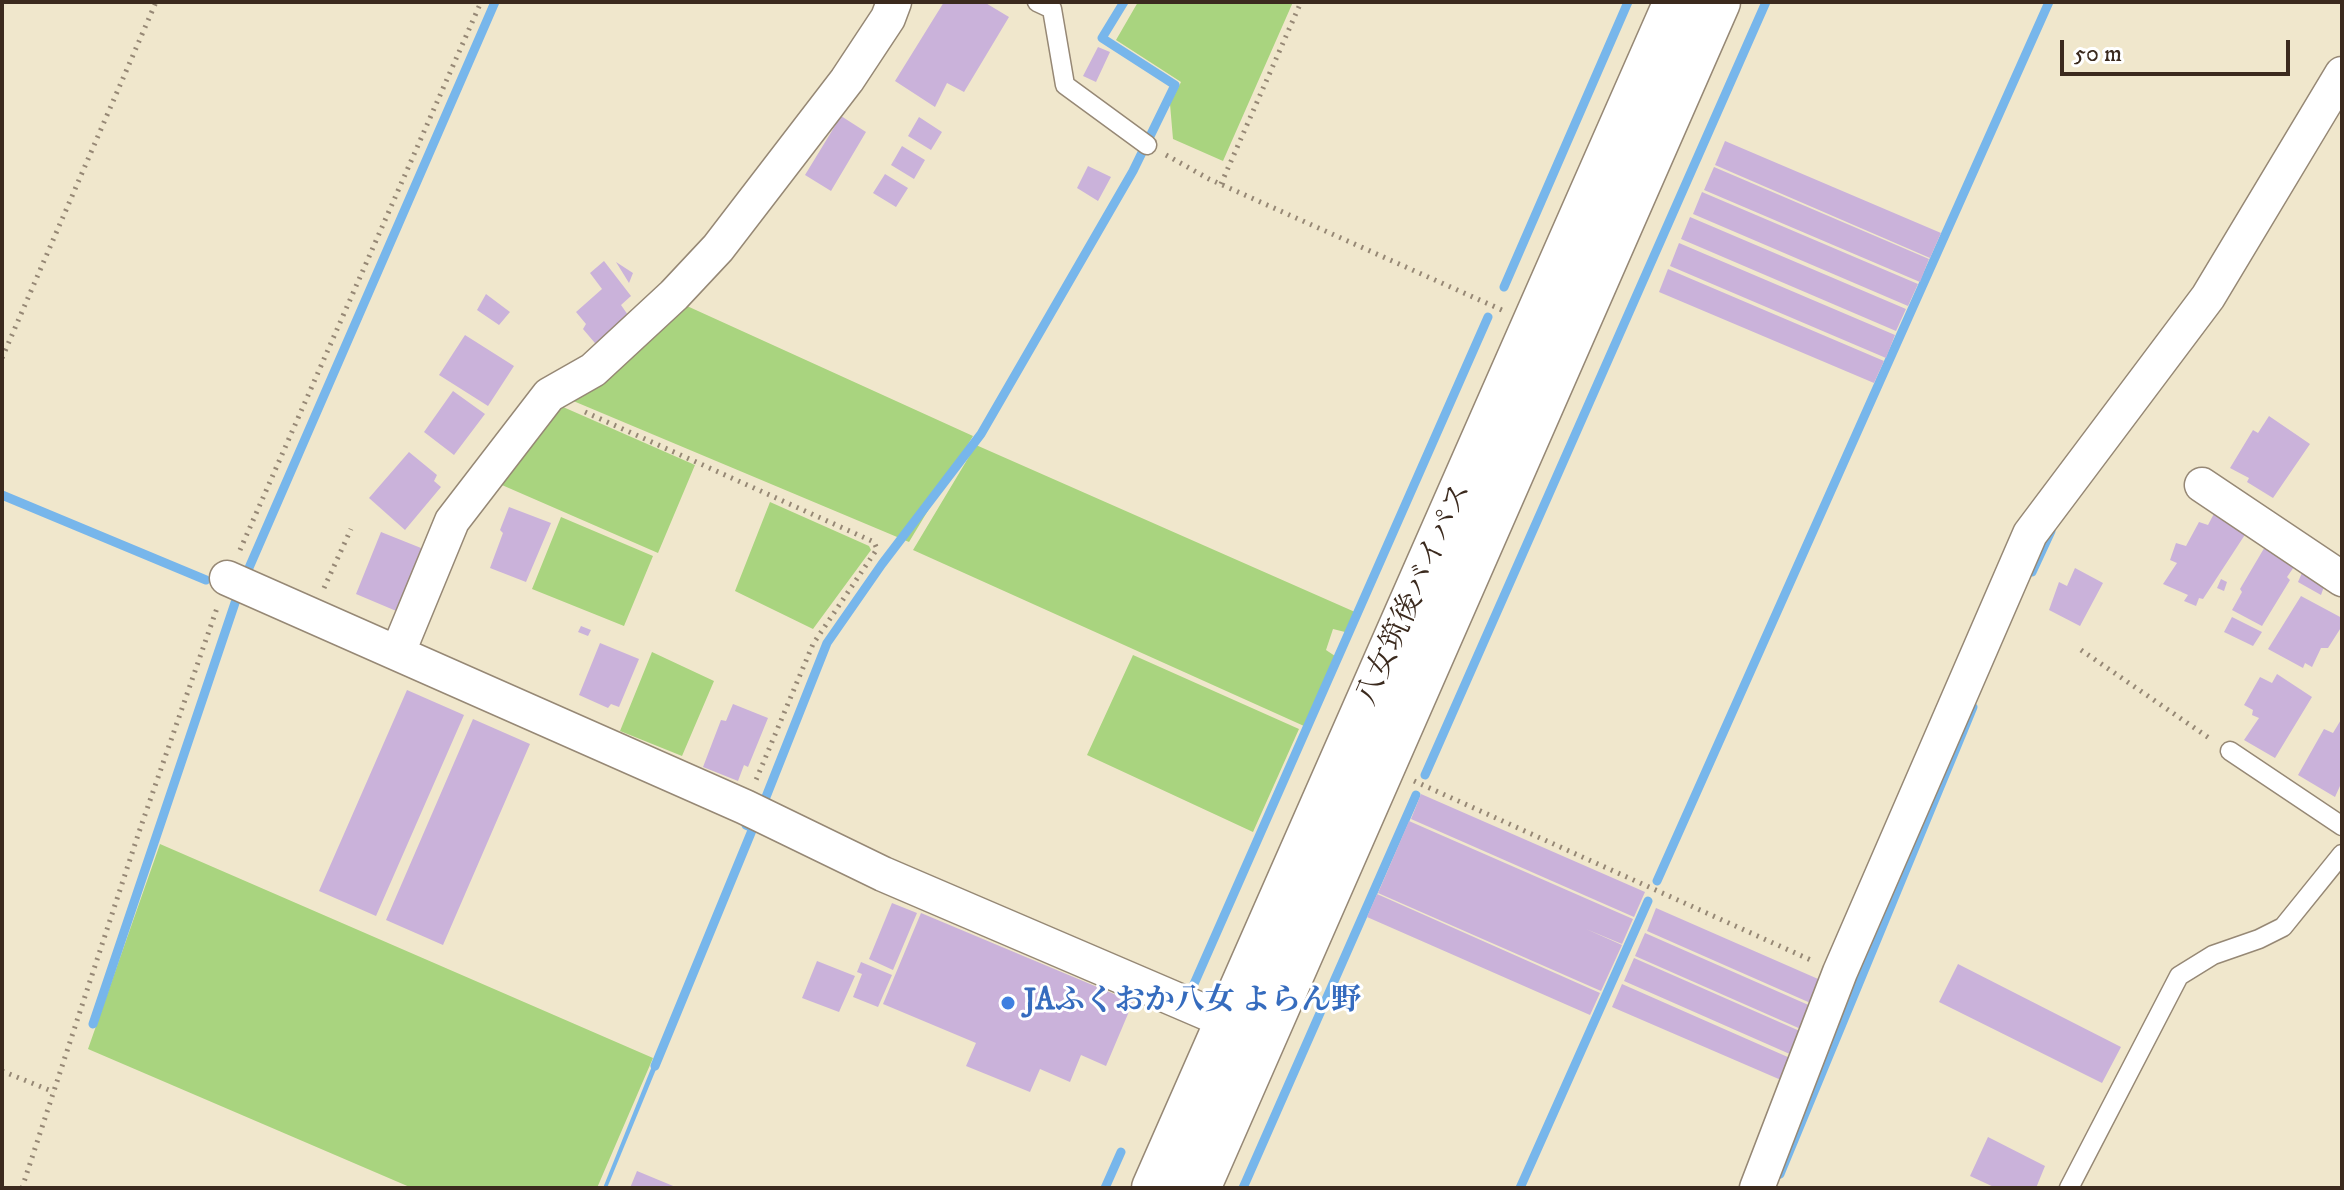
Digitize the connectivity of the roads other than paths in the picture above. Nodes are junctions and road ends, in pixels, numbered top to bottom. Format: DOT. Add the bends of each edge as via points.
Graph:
graph roads {
  1 [pos="894,2"];
  2 [pos="1037,2"];
  3 [pos="1676,2"];
  4 [pos="1718,2"];
  5 [pos="2342,74"];
  6 [pos="1147,145"];
  7 [pos="2202,485"];
  8 [pos="227,578"];
  9 [pos="2342,579"];
  10 [pos="398,652"];
  11 [pos="2230,751"];
  12 [pos="2342,826"];
  13 [pos="2342,854"];
  14 [pos="1245,1029"];
  15 [pos="1154,1188"];
  16 [pos="1198,1188"];
  17 [pos="1757,1188"];
  18 [pos="2069,1188"];
  1 -- 10 [label="street" via="847,80 718,248 593,370 549,395 452,521"];
  2 -- 6 [label="lane" via="1052,9 1065,85"];
  3 -- 14 [label="highway, 八女筑後バイパス" via="1536,325"];
  4 -- 14 [label="highway, 八女筑後バイパス" via="1381,767"];
  5 -- 17 [label="street" via="2208,297 2030,534 1840,972"];
  7 -- 9 [label="street"];
  8 -- 10 [label="street"];
  10 -- 14 [label="street" via="883,874"];
  11 -- 12 [label="lane"];
  13 -- 18 [label="lane" via="2283,927 2213,955 2179,976"];
  14 -- 15 [label="highway, 八女筑後バイパス"];
  14 -- 16 [label="highway, 八女筑後バイパス"];
}
